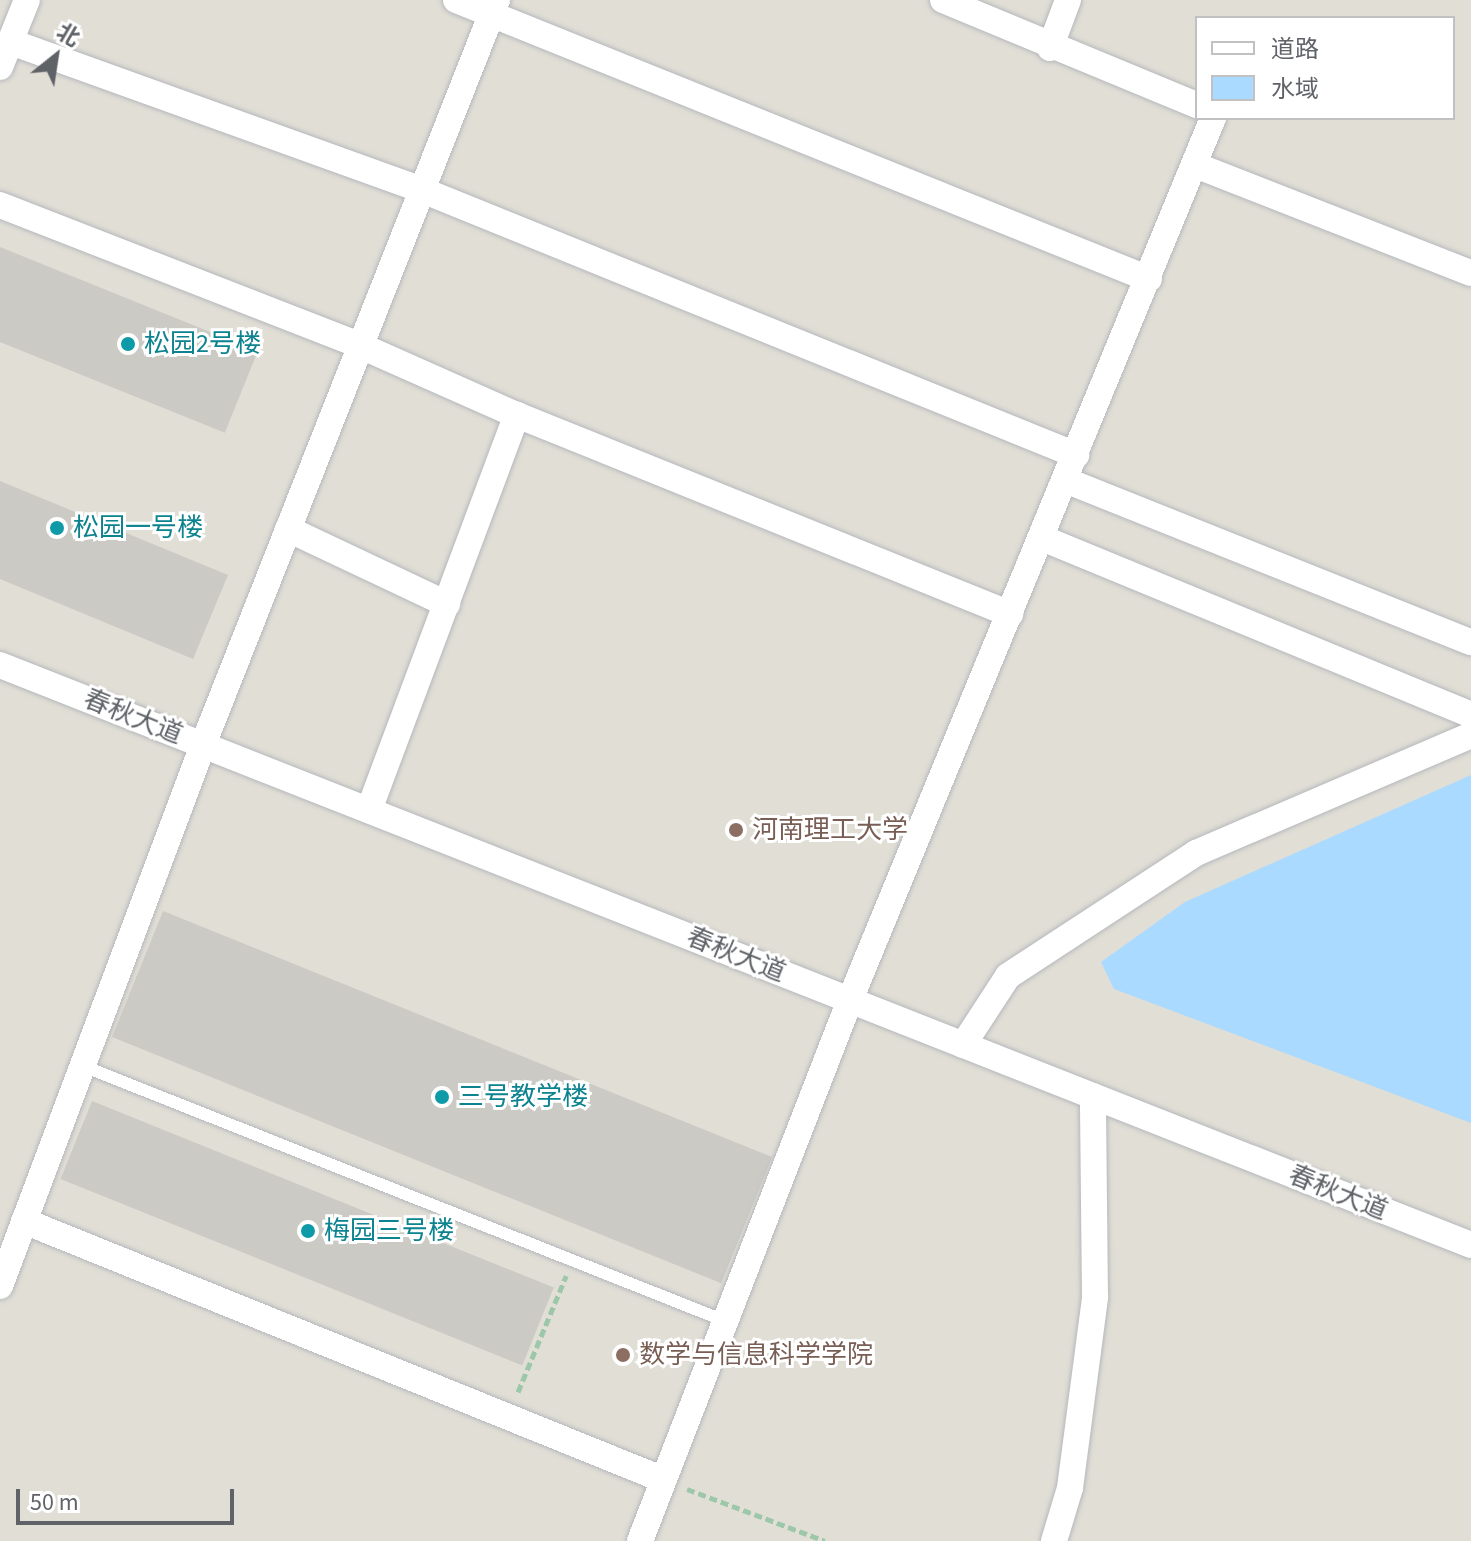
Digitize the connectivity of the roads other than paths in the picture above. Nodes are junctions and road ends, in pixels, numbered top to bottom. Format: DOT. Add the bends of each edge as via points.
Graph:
graph roads {
  1 [pos="27,0"];
  2 [pos="456,0"];
  3 [pos="943,0"];
  4 [pos="1068,0"];
  5 [pos="494,6"];
  6 [pos="11,42"];
  7 [pos="1050,48"];
  8 [pos="0,67"];
  9 [pos="1195,104"];
  10 [pos="1212,120"];
  11 [pos="1195,165"];
  12 [pos="422,190"];
  13 [pos="0,205"];
  14 [pos="1471,273"];
  15 [pos="1149,279"];
  16 [pos="361,346"];
  17 [pos="517,415"];
  18 [pos="1076,455"];
  19 [pos="1065,480"];
  20 [pos="288,529"];
  21 [pos="1042,538"];
  22 [pos="447,604"];
  23 [pos="1010,614"];
  24 [pos="1471,642"];
  25 [pos="0,665"];
  26 [pos="1471,715"];
  27 [pos="1471,735"];
  28 [pos="203,745"];
  29 [pos="369,810"];
  30 [pos="850,1000"];
  31 [pos="963,1045"];
  32 [pos="83,1066"];
  33 [pos="1093,1096"];
  34 [pos="24,1221"];
  35 [pos="1471,1245"];
  36 [pos="0,1286"];
  37 [pos="725,1321"];
  38 [pos="664,1480"];
  39 [pos="640,1541"];
  40 [pos="1054,1541"];
  1 -- 6 [label="street"];
  2 -- 5 [label="street"];
  3 -- 7 [label="street"];
  4 -- 7 [label="street"];
  5 -- 12 [label="street"];
  5 -- 15 [label="street"];
  6 -- 8 [label="street"];
  6 -- 12 [label="street"];
  7 -- 9 [label="street"];
  10 -- 11 [label="street"];
  11 -- 14 [label="street"];
  11 -- 15 [label="street"];
  12 -- 16 [label="street"];
  12 -- 18 [label="street"];
  13 -- 16 [label="street"];
  15 -- 18 [label="street"];
  16 -- 17 [label="street"];
  16 -- 20 [label="street"];
  17 -- 22 [label="street"];
  17 -- 23 [label="street"];
  18 -- 19 [label="street"];
  19 -- 21 [label="street"];
  19 -- 24 [label="street"];
  20 -- 22 [label="street"];
  20 -- 28 [label="street"];
  21 -- 23 [label="street"];
  21 -- 26 [label="street"];
  22 -- 29 [label="street"];
  23 -- 30 [label="street"];
  25 -- 28 [label="street, 春秋大道"];
  27 -- 31 [label="street" via="1196,853 1008,976"];
  28 -- 29 [label="street, 春秋大道"];
  28 -- 32 [label="street"];
  29 -- 30 [label="street, 春秋大道"];
  30 -- 31 [label="street, 春秋大道"];
  30 -- 37 [label="street"];
  31 -- 33 [label="street, 春秋大道"];
  32 -- 34 [label="street"];
  32 -- 37 [label="lane"];
  33 -- 35 [label="street, 春秋大道"];
  33 -- 40 [label="street" via="1095,1297 1070,1488"];
  34 -- 36 [label="street"];
  34 -- 38 [label="street"];
  37 -- 38 [label="street"];
  38 -- 39 [label="street"];
}
